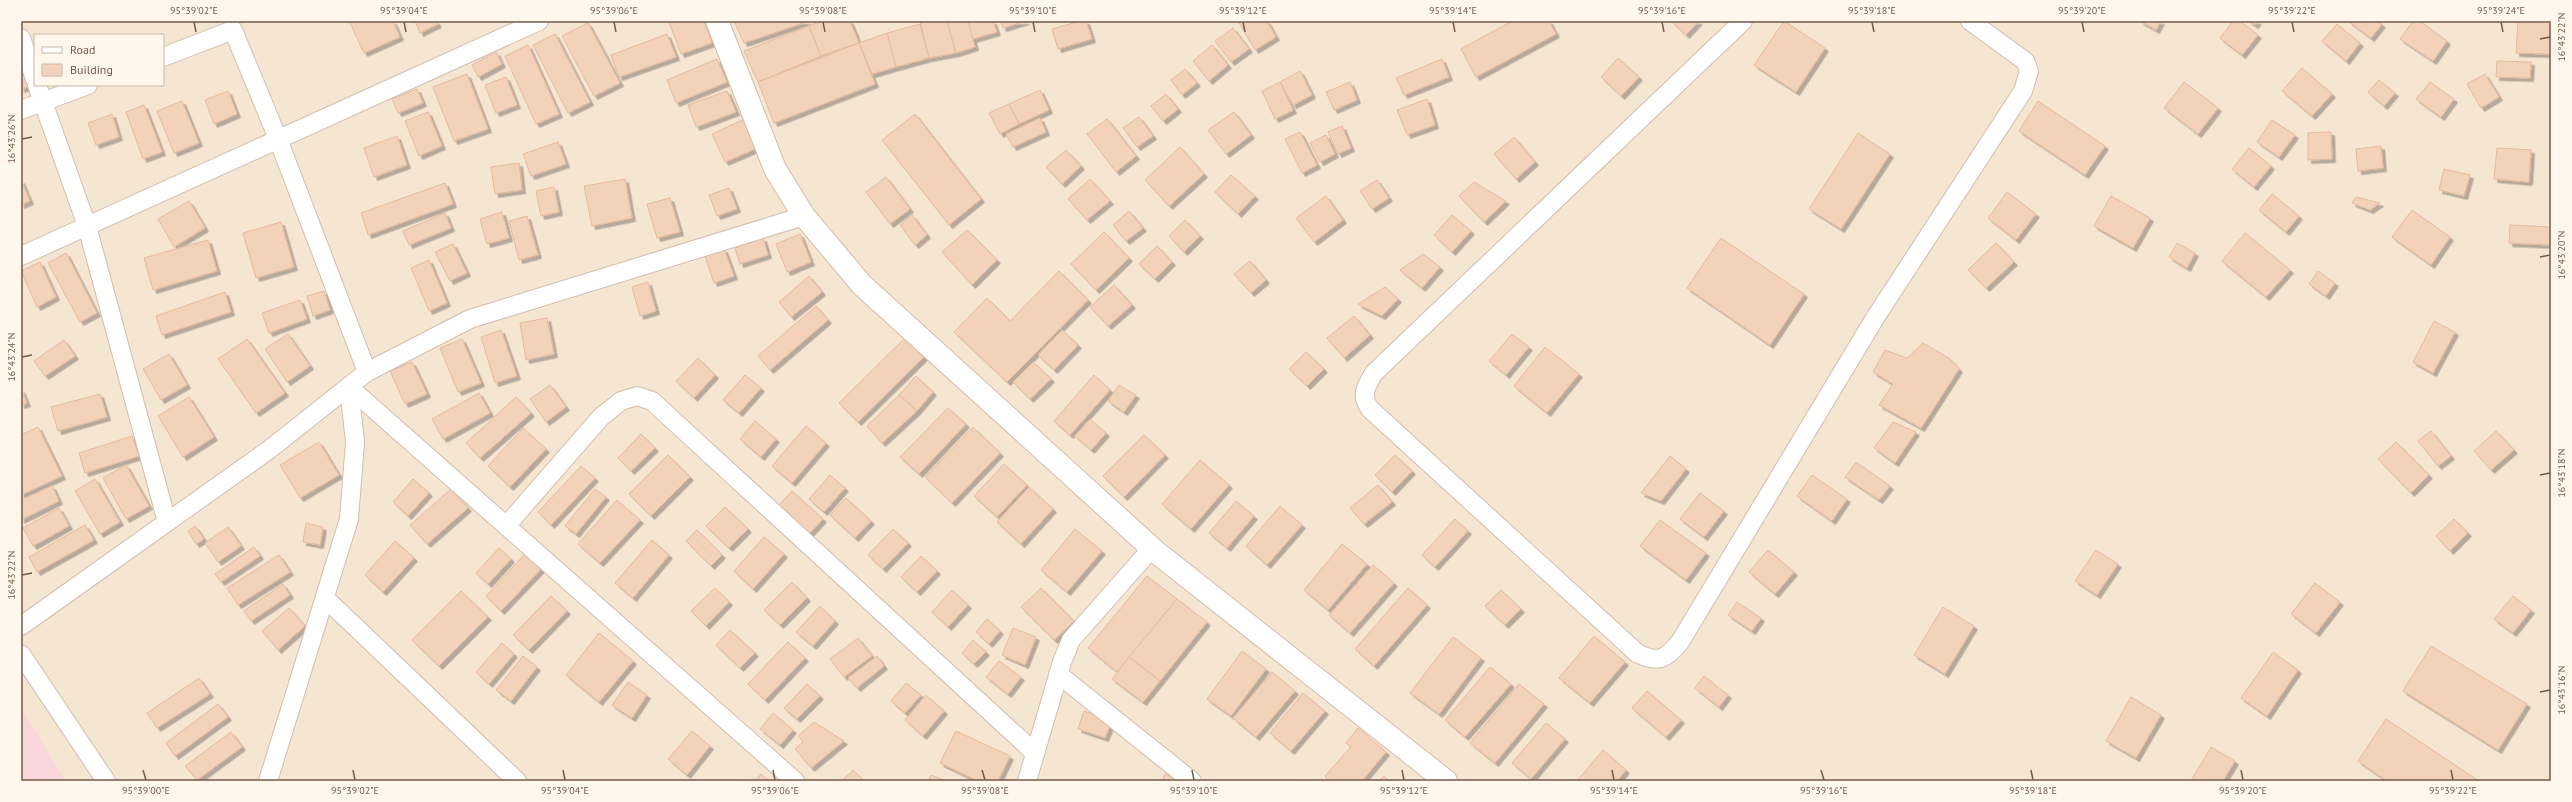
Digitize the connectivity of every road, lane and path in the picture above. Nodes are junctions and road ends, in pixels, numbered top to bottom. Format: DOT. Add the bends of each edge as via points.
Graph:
graph roads {
  1 [pos="539,21"];
  2 [pos="717,21"];
  3 [pos="1743,21"];
  4 [pos="1970,21"];
  5 [pos="232,26"];
  6 [pos="21,38"];
  7 [pos="164,57"];
  8 [pos="34,76"];
  9 [pos="37,86"];
  10 [pos="85,86"];
  11 [pos="43,102"];
  12 [pos="21,110"];
  13 [pos="278,139"];
  14 [pos="804,216"];
  15 [pos="87,226"];
  16 [pos="21,256"];
  17 [pos="367,372"];
  18 [pos="349,387"];
  19 [pos="167,522"];
  20 [pos="506,526"];
  21 [pos="1152,548"];
  22 [pos="325,598"];
  23 [pos="21,626"];
  24 [pos="21,654"];
  25 [pos="1058,674"];
  26 [pos="1035,753"];
  27 [pos="106,781"];
  28 [pos="268,781"];
  29 [pos="518,781"];
  30 [pos="795,781"];
  31 [pos="1027,781"];
  32 [pos="1192,781"];
  33 [pos="1446,781"];
  1 -- 13 [label="street"];
  2 -- 14 [label="street" via="775,169"];
  3 -- 4 [label="street" via="1374,373 1364,394 1370,409 1637,653 1650,660 1660,659 1672,652 1680,642 1875,318 2023,91 2029,71 2025,61"];
  5 -- 7 [label="street"];
  5 -- 13 [label="street"];
  6 -- 8 [label="street"];
  9 -- 11 [label="street"];
  10 -- 11 [label="street"];
  11 -- 12 [label="street"];
  11 -- 15 [label="street"];
  13 -- 15 [label="street"];
  13 -- 17 [label="street"];
  14 -- 17 [label="street" via="470,319"];
  14 -- 21 [label="street" via="862,285"];
  15 -- 16 [label="street"];
  15 -- 19 [label="street"];
  17 -- 18 [label="street"];
  18 -- 19 [label="street" via="270,449"];
  18 -- 20 [label="street"];
  18 -- 22 [label="street" via="354,442 349,519"];
  19 -- 23 [label="street"];
  20 -- 26 [label="street" via="601,417 621,401 637,396 652,401"];
  20 -- 30 [label="street"];
  21 -- 25 [label="street" via="1078,630 1071,640"];
  21 -- 33 [label="street"];
  22 -- 28 [label="street"];
  22 -- 29 [label="street"];
  24 -- 27 [label="street"];
  25 -- 26 [label="street"];
  25 -- 32 [label="street"];
  26 -- 31 [label="street"];
}
